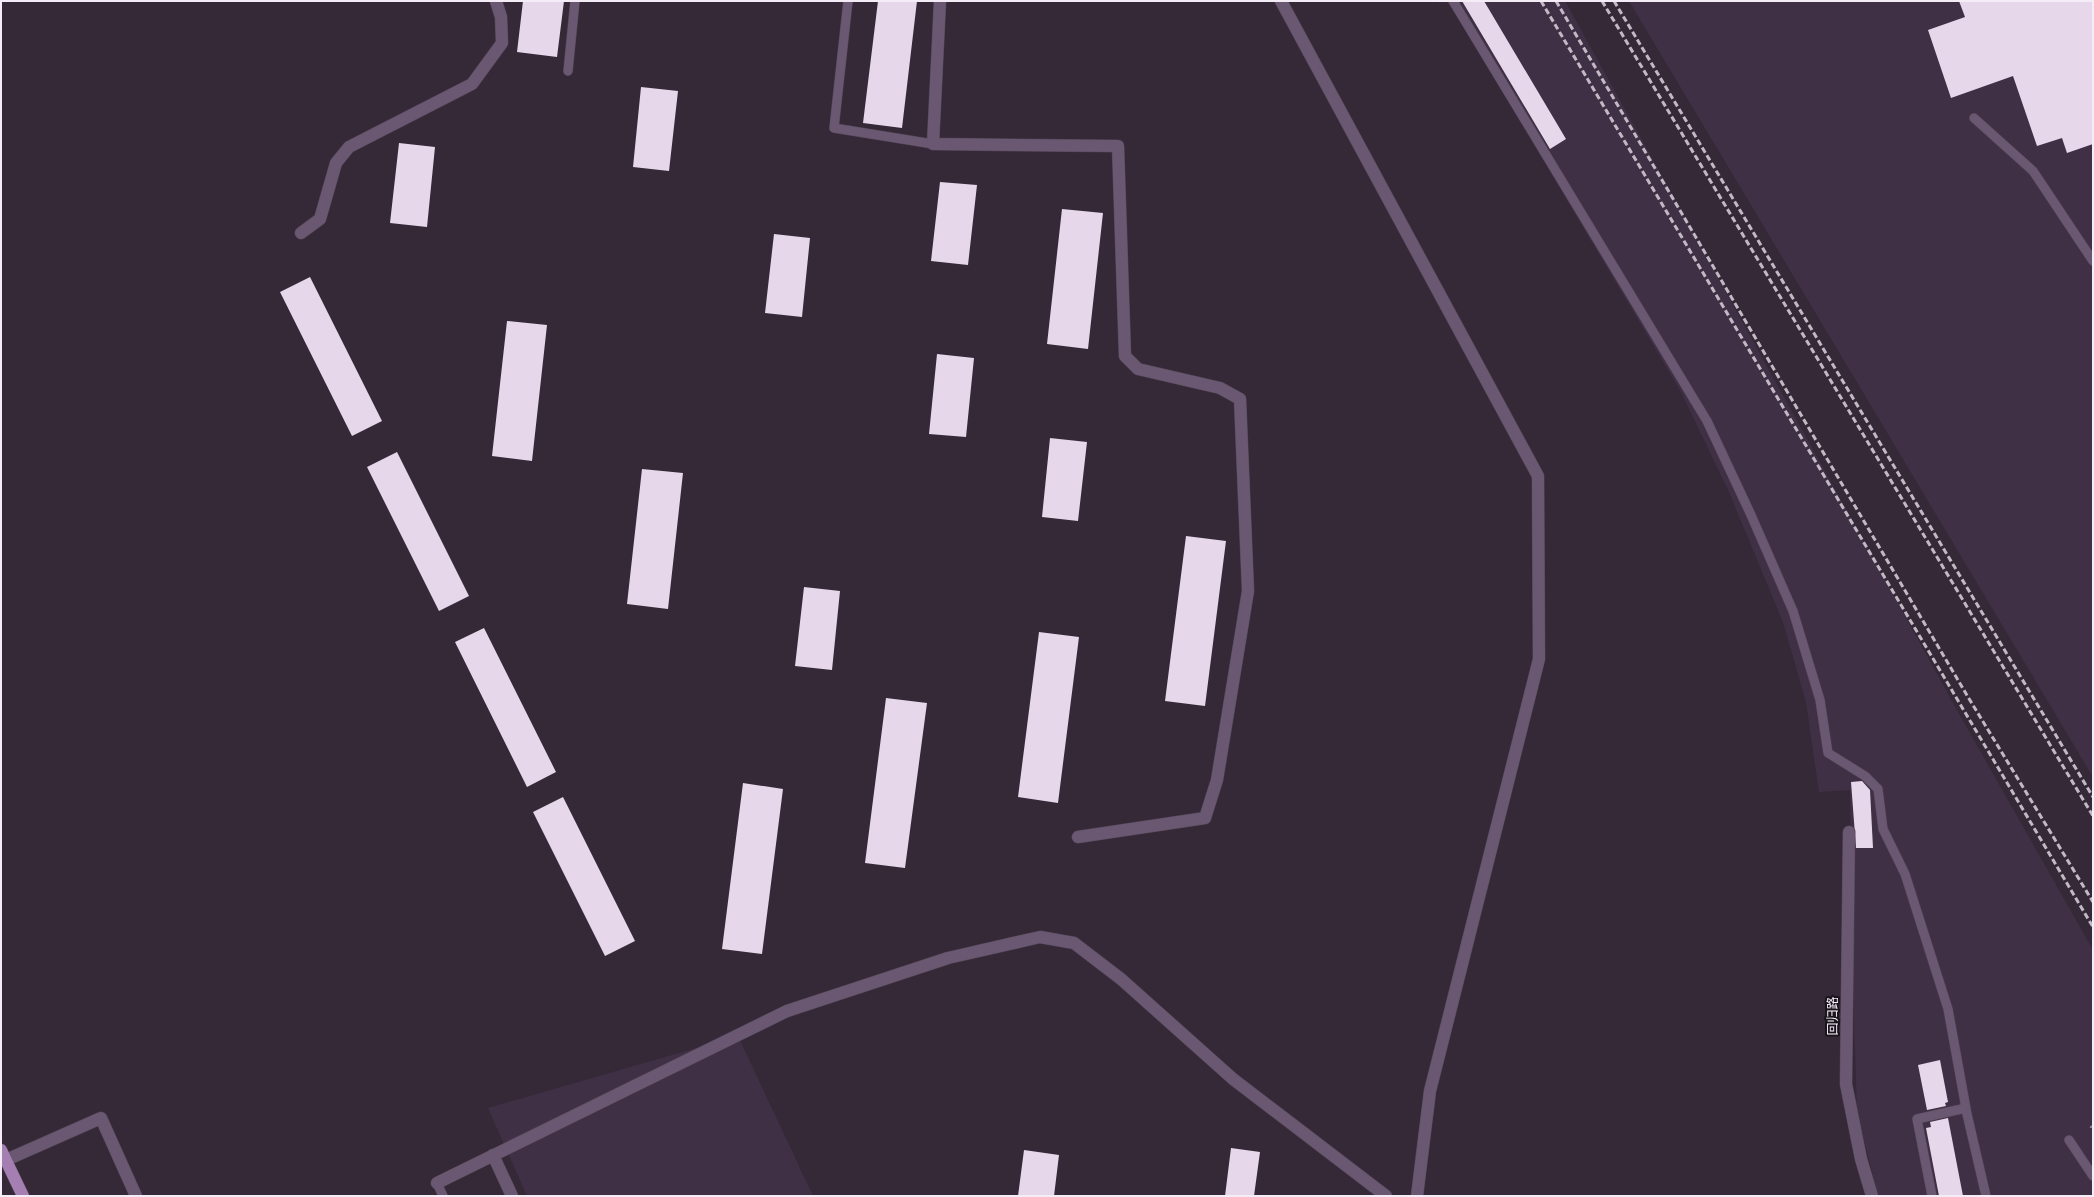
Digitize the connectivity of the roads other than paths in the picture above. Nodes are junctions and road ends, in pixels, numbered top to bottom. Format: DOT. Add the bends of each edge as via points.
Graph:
graph roads {
  1 [pos="496,1"];
  2 [pos="575,1"];
  3 [pos="848,1"];
  4 [pos="940,1"];
  5 [pos="1281,1"];
  6 [pos="1453,1"];
  7 [pos="568,71"];
  8 [pos="1974,118"];
  9 [pos="933,144"];
  10 [pos="301,233"];
  11 [pos="2093,261"];
  12 [pos="1849,832"];
  13 [pos="1078,837"];
  14 [pos="1966,1108"];
  15 [pos="2069,1140"];
  16 [pos="3,1155"];
  17 [pos="493,1155"];
  18 [pos="2093,1176"];
  19 [pos="437,1183"];
  20 [pos="23,1196"];
  21 [pos="136,1196"];
  22 [pos="443,1196"];
  23 [pos="512,1196"];
  24 [pos="1386,1196"];
  25 [pos="1417,1196"];
  26 [pos="1872,1196"];
  27 [pos="1932,1196"];
  28 [pos="1986,1196"];
  1 -- 10 [label="street" via="501,17 502,43 472,84 349,147 336,163 320,219"];
  2 -- 7 [label="lane"];
  3 -- 9 [label="lane" via="834,128"];
  4 -- 9 [label="street"];
  5 -- 25 [label="street" via="1538,476 1539,660 1430,1092"];
  6 -- 14 [label="lane" via="1707,421 1793,611 1820,700 1828,753 1865,776 1878,789 1883,829 1905,874 1948,1009"];
  8 -- 11 [label="lane" via="2033,171"];
  9 -- 13 [label="street" via="1118,146 1125,356 1138,370 1220,388 1240,399 1248,591 1217,780 1205,818"];
  12 -- 26 [label="street, 回归路" via="1846,1084 1861,1159"];
  14 -- 27 [label="lane" via="1917,1119"];
  14 -- 28 [label="lane"];
  15 -- 18 [label="lane"];
  16 -- 20 [label="main road"];
  16 -- 21 [label="street" via="102,1118"];
  17 -- 19 [label="street"];
  17 -- 23 [label="street"];
  17 -- 24 [label="street" via="787,1011 948,958 1040,937 1074,943 1121,979 1233,1079"];
  19 -- 22 [label="lane"];
}
